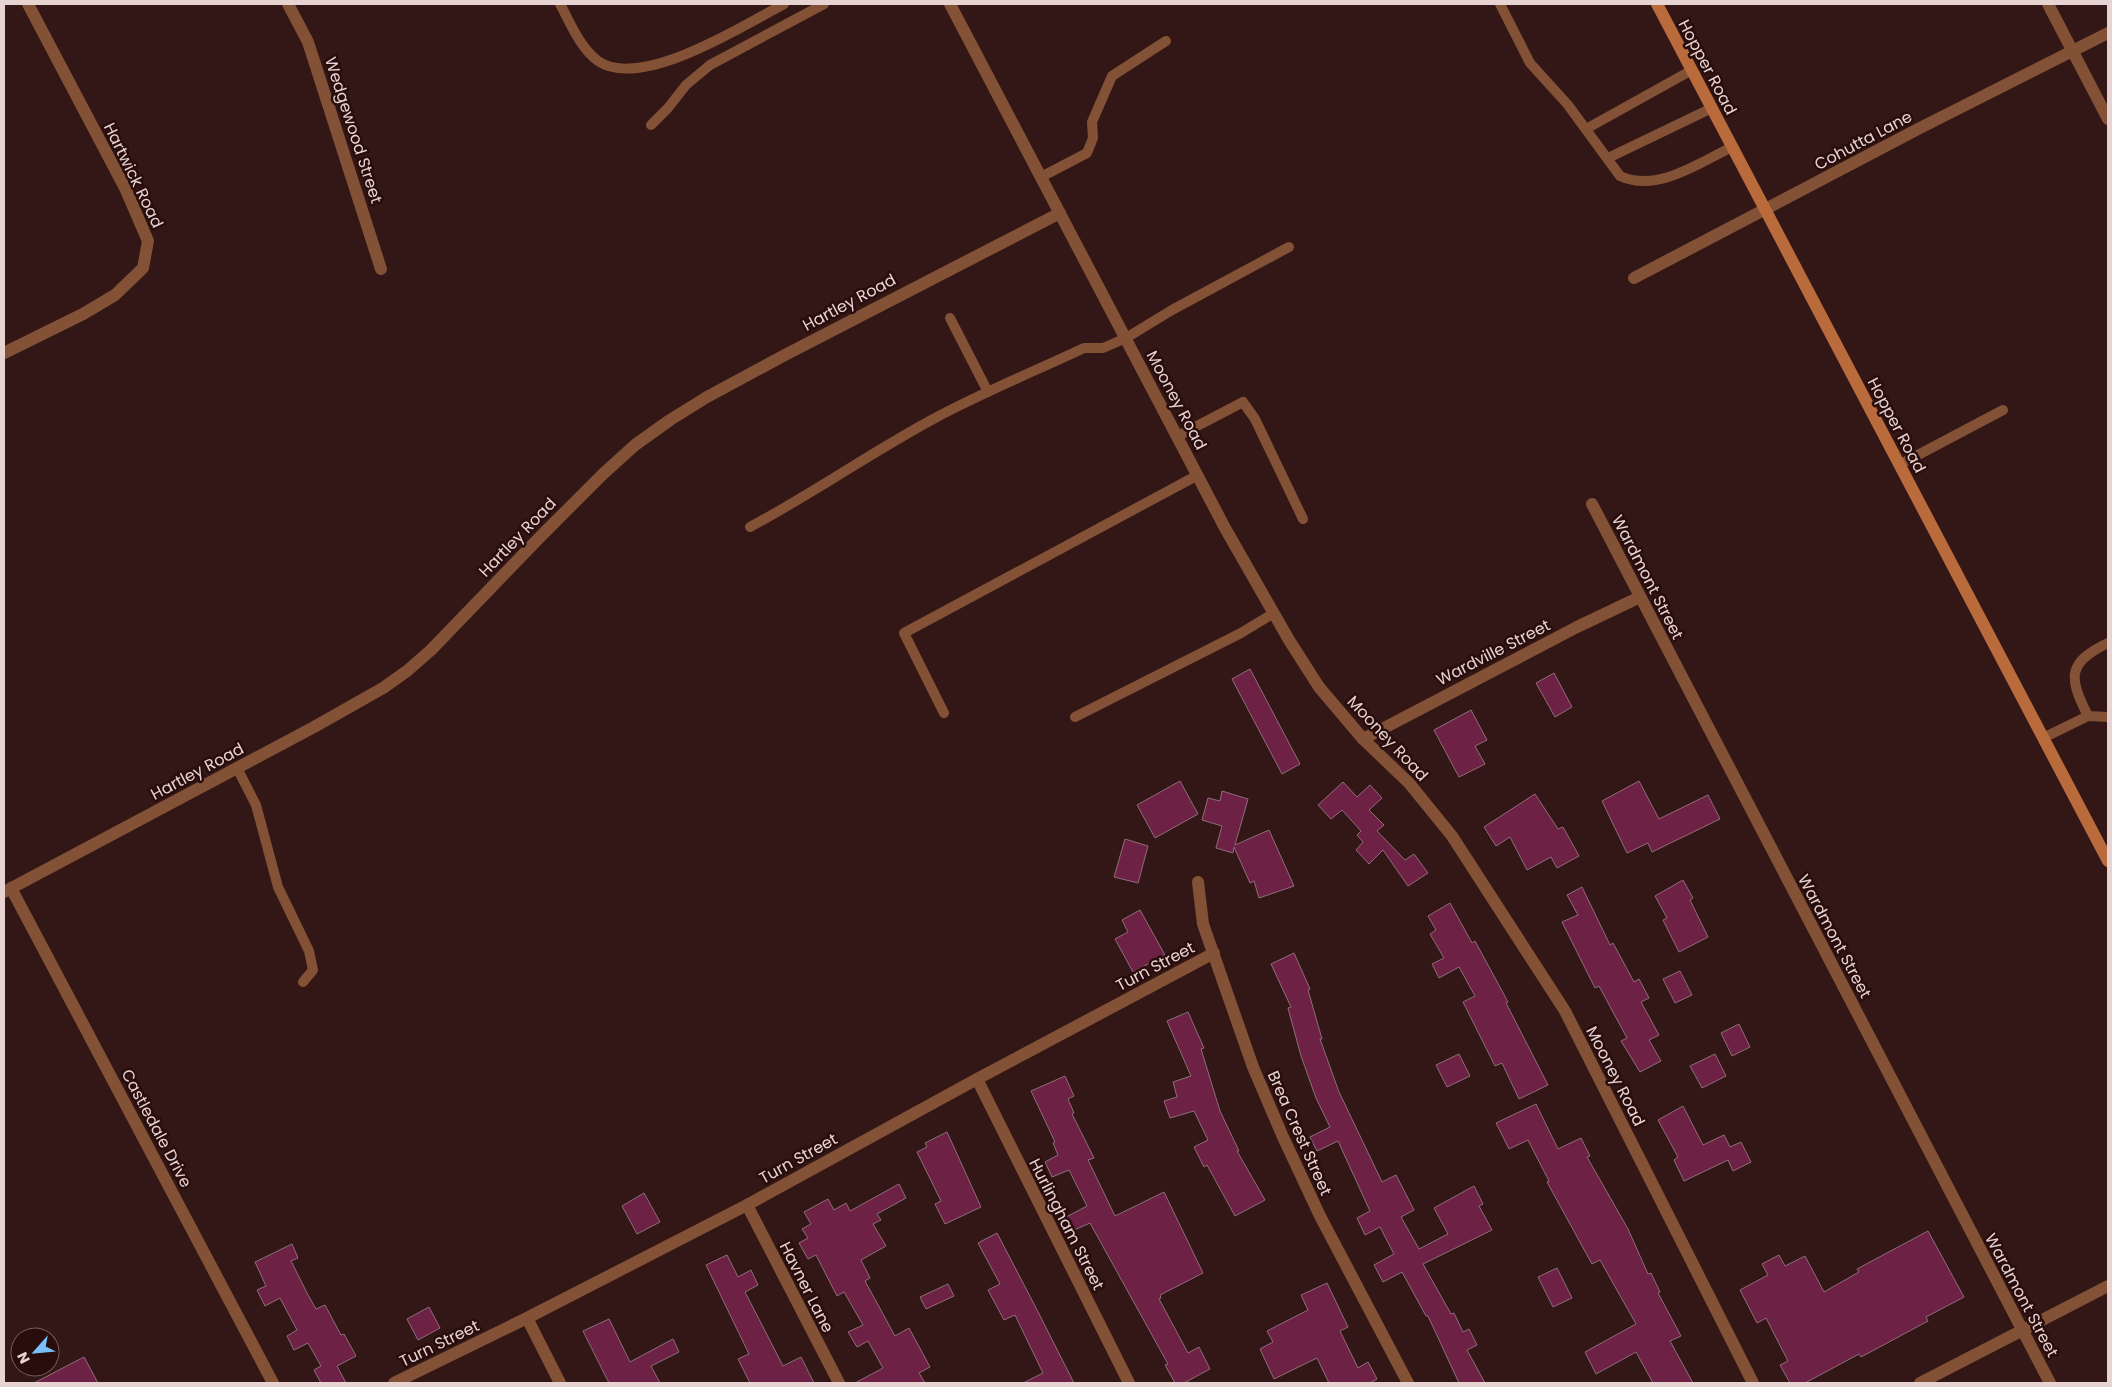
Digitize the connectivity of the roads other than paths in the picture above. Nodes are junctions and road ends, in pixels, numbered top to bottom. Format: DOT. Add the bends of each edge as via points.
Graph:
graph roads {
  1 [pos="28,4"];
  2 [pos="288,4"];
  3 [pos="560,4"];
  4 [pos="784,4"];
  5 [pos="824,4"];
  6 [pos="950,4"];
  7 [pos="1500,4"];
  8 [pos="1657,4"];
  9 [pos="2048,4"];
  10 [pos="2108,33"];
  11 [pos="1166,41"];
  12 [pos="2073,51"];
  13 [pos="1692,70"];
  14 [pos="1712,108"];
  15 [pos="2108,118"];
  16 [pos="651,125"];
  17 [pos="1586,129"];
  18 [pos="1732,147"];
  19 [pos="1608,158"];
  20 [pos="1041,177"];
  21 [pos="1766,210"];
  22 [pos="1060,213"];
  23 [pos="1289,247"];
  24 [pos="381,269"];
  25 [pos="1634,278"];
  26 [pos="950,318"];
  27 [pos="1126,338"];
  28 [pos="4,353"];
  29 [pos="988,392"];
  30 [pos="2003,410"];
  31 [pos="1178,436"];
  32 [pos="1899,465"];
  33 [pos="1198,475"];
  34 [pos="1592,504"];
  35 [pos="1303,519"];
  36 [pos="750,527"];
  37 [pos="1640,597"];
  38 [pos="1274,613"];
  39 [pos="2108,643"];
  40 [pos="944,713"];
  41 [pos="2088,716"];
  42 [pos="1075,717"];
  43 [pos="2108,717"];
  44 [pos="2043,738"];
  45 [pos="1362,739"];
  46 [pos="236,768"];
  47 [pos="2108,861"];
  48 [pos="1198,882"];
  49 [pos="8,890"];
  50 [pos="1214,953"];
  51 [pos="303,982"];
  52 [pos="977,1079"];
  53 [pos="747,1205"];
  54 [pos="2108,1286"];
  55 [pos="527,1318"];
  56 [pos="2023,1332"];
  57 [pos="273,1383"];
  58 [pos="394,1383"];
  59 [pos="560,1383"];
  60 [pos="839,1383"];
  61 [pos="1129,1383"];
  62 [pos="1408,1383"];
  63 [pos="1753,1383"];
  64 [pos="1920,1383"];
  65 [pos="2050,1383"];
  1 -- 28 [label="street, Hartwick Road" via="126,190 148,242 143,268 115,295"];
  2 -- 24 [label="street, Wedgewood Street" via="308,42"];
  3 -- 4 [label="lane" via="582,43 598,61 619,68 644,68 681,57"];
  5 -- 16 [label="lane" via="710,65 686,85"];
  6 -- 20 [label="street, Mooney Road"];
  7 -- 17 [label="lane" via="1530,63"];
  8 -- 13 [label="main road, Hopper Road"];
  9 -- 12 [label="street"];
  10 -- 12 [label="street, Cohutta Lane"];
  11 -- 20 [label="lane" via="1112,76 1092,122 1093,138 1087,153"];
  12 -- 15 [label="street"];
  12 -- 21 [label="street, Cohutta Lane"];
  13 -- 14 [label="main road, Hopper Road"];
  13 -- 17 [label="lane"];
  14 -- 18 [label="main road, Hopper Road"];
  14 -- 19 [label="lane"];
  17 -- 19 [label="lane"];
  18 -- 19 [label="lane" via="1652,182 1630,181 1620,176"];
  18 -- 21 [label="main road, Hopper Road"];
  20 -- 22 [label="street, Mooney Road"];
  21 -- 25 [label="street, Cohutta Lane"];
  21 -- 32 [label="main road, Hopper Road"];
  22 -- 27 [label="street, Mooney Road"];
  22 -- 46 [label="street, Hartley Road" via="783,356 670,420 603,474 407,671 383,688"];
  23 -- 27 [label="lane"];
  26 -- 29 [label="lane"];
  27 -- 29 [label="lane" via="1103,348 1084,348"];
  27 -- 31 [label="street, Mooney Road"];
  29 -- 36 [label="lane" via="937,417"];
  30 -- 32 [label="lane"];
  31 -- 33 [label="street, Mooney Road"];
  31 -- 35 [label="lane" via="1243,402 1255,419"];
  32 -- 44 [label="main road, Hopper Road"];
  33 -- 38 [label="street, Mooney Road"];
  33 -- 40 [label="lane" via="904,633"];
  34 -- 37 [label="street, Wardmont Street"];
  37 -- 45 [label="street, Wardville Street"];
  37 -- 56 [label="street, Wardmont Street"];
  38 -- 42 [label="lane" via="1242,633"];
  38 -- 45 [label="street, Mooney Road" via="1319,687"];
  39 -- 41 [label="lane" via="2089,652 2079,662 2074,674 2075,689"];
  41 -- 43 [label="lane"];
  41 -- 44 [label="lane"];
  44 -- 47 [label="main road, Hopper Road"];
  45 -- 63 [label="street, Mooney Road" via="1409,783 1452,836 1565,1010"];
  46 -- 49 [label="street, Hartley Road"];
  46 -- 51 [label="lane" via="256,805 278,887 309,951 313,970"];
  48 -- 50 [label="street, Brea Crest Street" via="1204,924"];
  49 -- 57 [label="street, Castledale Drive"];
  50 -- 52 [label="street, Turn Street"];
  50 -- 62 [label="street, Brea Crest Street" via="1253,1067 1282,1137"];
  52 -- 53 [label="street, Turn Street"];
  52 -- 61 [label="street, Hurlingham Street"];
  53 -- 55 [label="street, Turn Street"];
  53 -- 60 [label="street, Havner Lane"];
  54 -- 56 [label="street"];
  55 -- 58 [label="street, Turn Street"];
  55 -- 59 [label="street"];
  56 -- 64 [label="street"];
  56 -- 65 [label="street, Wardmont Street"];
}
